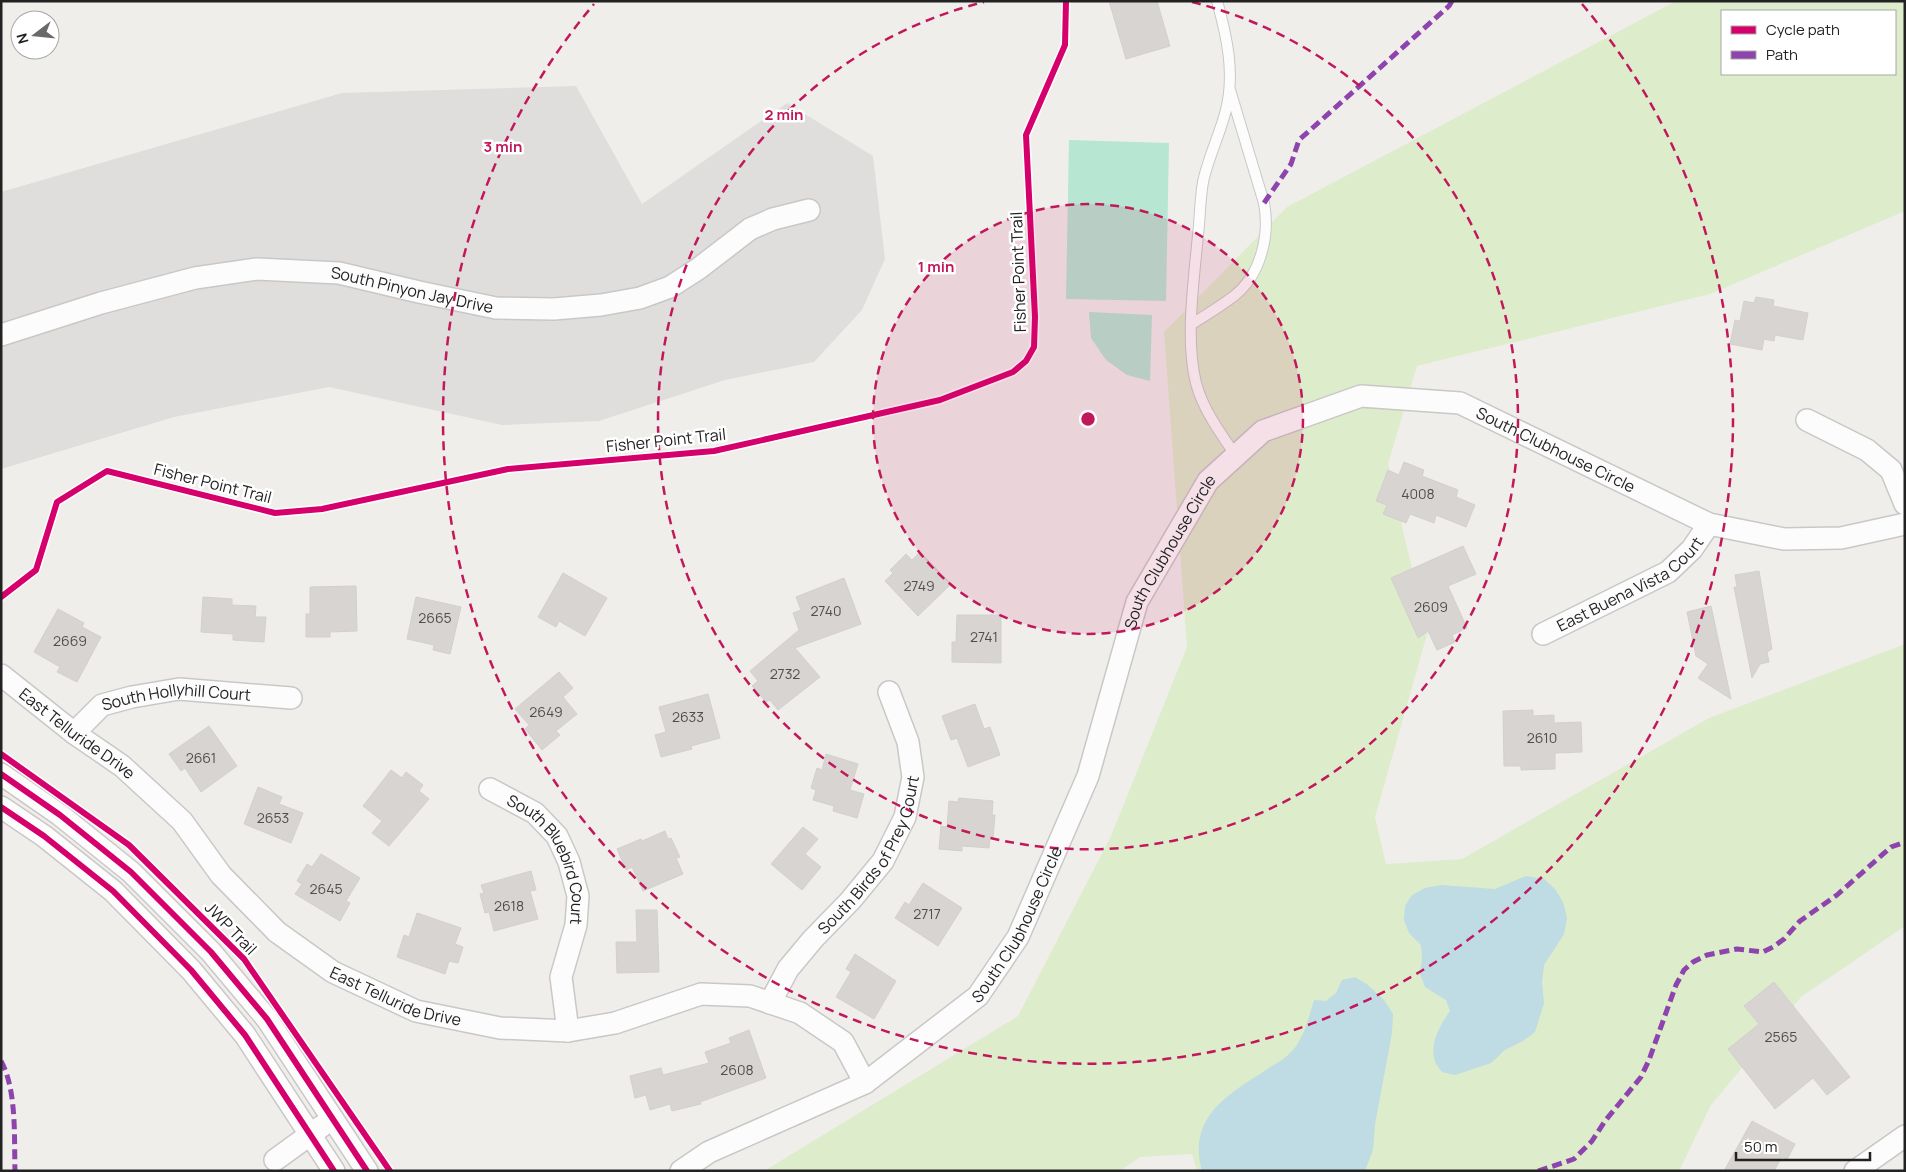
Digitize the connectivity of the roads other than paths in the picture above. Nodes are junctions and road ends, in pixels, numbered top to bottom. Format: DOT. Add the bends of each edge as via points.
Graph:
graph roads {
  1 [pos="1218,1"];
  2 [pos="1230,89"];
  3 [pos="809,210"];
  4 [pos="1192,324"];
  5 [pos="1,335"];
  6 [pos="1807,420"];
  7 [pos="1236,456"];
  8 [pos="1905,504"];
  9 [pos="1710,524"];
  10 [pos="1905,524"];
  11 [pos="1543,634"];
  12 [pos="1,675"];
  13 [pos="889,692"];
  14 [pos="291,698"];
  15 [pos="74,733"];
  16 [pos="1,774"];
  17 [pos="490,789"];
  18 [pos="1,807"];
  19 [pos="770,1003"];
  20 [pos="568,1031"];
  21 [pos="865,1083"];
  22 [pos="332,1119"];
  23 [pos="310,1134"];
  24 [pos="1905,1136"];
  25 [pos="275,1160"];
  26 [pos="334,1171"];
  27 [pos="367,1171"];
  28 [pos="681,1171"];
  29 [pos="1855,1171"];
  1 -- 2 [label="lane" via="1231,69"];
  2 -- 4 [label="lane" via="1203,182"];
  2 -- 4 [label="lane" via="1264,203 1267,219 1264,246 1256,268 1236,295"];
  3 -- 5 [label="street, South Pinyon Jay Drive" via="750,229 670,287 640,298 601,305 554,309 496,308 339,273 257,269 195,278 101,303"];
  4 -- 7 [label="lane" via="1196,383 1213,423"];
  6 -- 8 [label="street" via="1867,450 1891,470"];
  7 -- 9 [label="street, South Clubhouse Circle" via="1263,432 1360,396 1460,403"];
  7 -- 21 [label="street, South Clubhouse Circle" via="1208,482 1137,602 1088,776 1018,937 978,996"];
  9 -- 10 [label="street, South Clubhouse Circle" via="1784,539 1841,538"];
  9 -- 11 [label="street, East Buena Vista Court" via="1692,549 1668,572"];
  12 -- 15 [label="street, East Telluride Drive"];
  13 -- 19 [label="street, South Birds of Prey Court" via="908,742 913,777 905,817 883,860 788,969"];
  14 -- 15 [label="street, South Hollyhill Court" via="170,690 102,705"];
  15 -- 20 [label="street, East Telluride Drive" via="122,766 182,821 221,875 276,932 333,972 416,1011 500,1028"];
  16 -- 22 [label="street" via="60,814 130,872 211,952 267,1020"];
  17 -- 20 [label="street, South Bluebird Court" via="536,813 557,836 570,862 578,896 576,925 561,977"];
  18 -- 23 [label="street" via="44,836 113,891 191,970 245,1035"];
  19 -- 20 [label="street, East Telluride Drive" via="750,996 701,994 615,1022"];
  19 -- 21 [label="street, East Telluride Drive" via="800,1013 843,1042"];
  21 -- 28 [label="street, South Clubhouse Circle" via="709,1152"];
  22 -- 23 [label="street"];
  22 -- 27 [label="street"];
  23 -- 25 [label="street"];
  23 -- 26 [label="street"];
  24 -- 29 [label="street"];
}
